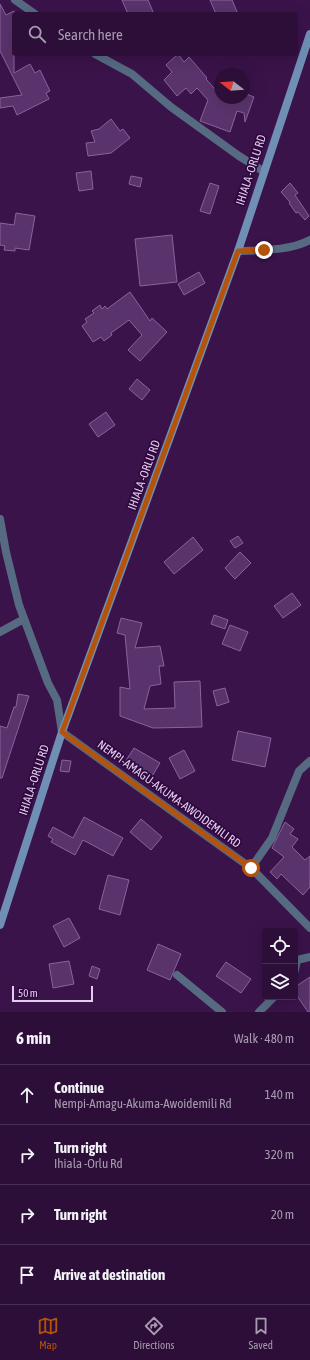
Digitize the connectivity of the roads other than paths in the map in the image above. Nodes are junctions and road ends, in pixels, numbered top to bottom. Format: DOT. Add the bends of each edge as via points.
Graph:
graph roads {
  1 [pos="15,0"];
  2 [pos="32,12"];
  3 [pos="310,34"];
  4 [pos="99,56"];
  5 [pos="263,170"];
  6 [pos="310,240"];
  7 [pos="238,251"];
  8 [pos="0,519"];
  9 [pos="0,565"];
  10 [pos="10,568"];
  11 [pos="24,619"];
  12 [pos="0,632"];
  13 [pos="62,732"];
  14 [pos="310,762"];
  15 [pos="251,868"];
  16 [pos="0,925"];
  17 [pos="310,928"];
  18 [pos="310,957"];
  19 [pos="296,964"];
  20 [pos="177,975"];
  21 [pos="271,1000"];
  22 [pos="222,1012"];
  23 [pos="260,1012"];
  1 -- 2 [label="street"];
  3 -- 5 [label="main road, IHIALA -ORLU RD"];
  4 -- 5 [label="street" via="132,74 171,107 239,156"];
  5 -- 7 [label="main road, IHIALA -ORLU RD"];
  6 -- 7 [label="street" via="280,248"];
  7 -- 13 [label="main road, IHIALA -ORLU RD"];
  8 -- 10 [label="street"];
  9 -- 10 [label="street"];
  10 -- 11 [label="street"];
  11 -- 12 [label="street"];
  11 -- 13 [label="street" via="57,700"];
  13 -- 15 [label="street, NEMPI-AMAGU-AKUMA-AWOIDEMILI RD"];
  13 -- 16 [label="main road, IHIALA -ORLU RD"];
  14 -- 15 [label="street" via="300,771 272,838"];
  15 -- 17 [label="street, NEMPI-AMAGU-AKUMA-AWOIDEMILI RD"];
  18 -- 19 [label="street" via="297,960"];
  20 -- 22 [label="street"];
  21 -- 23 [label="street"];
}
